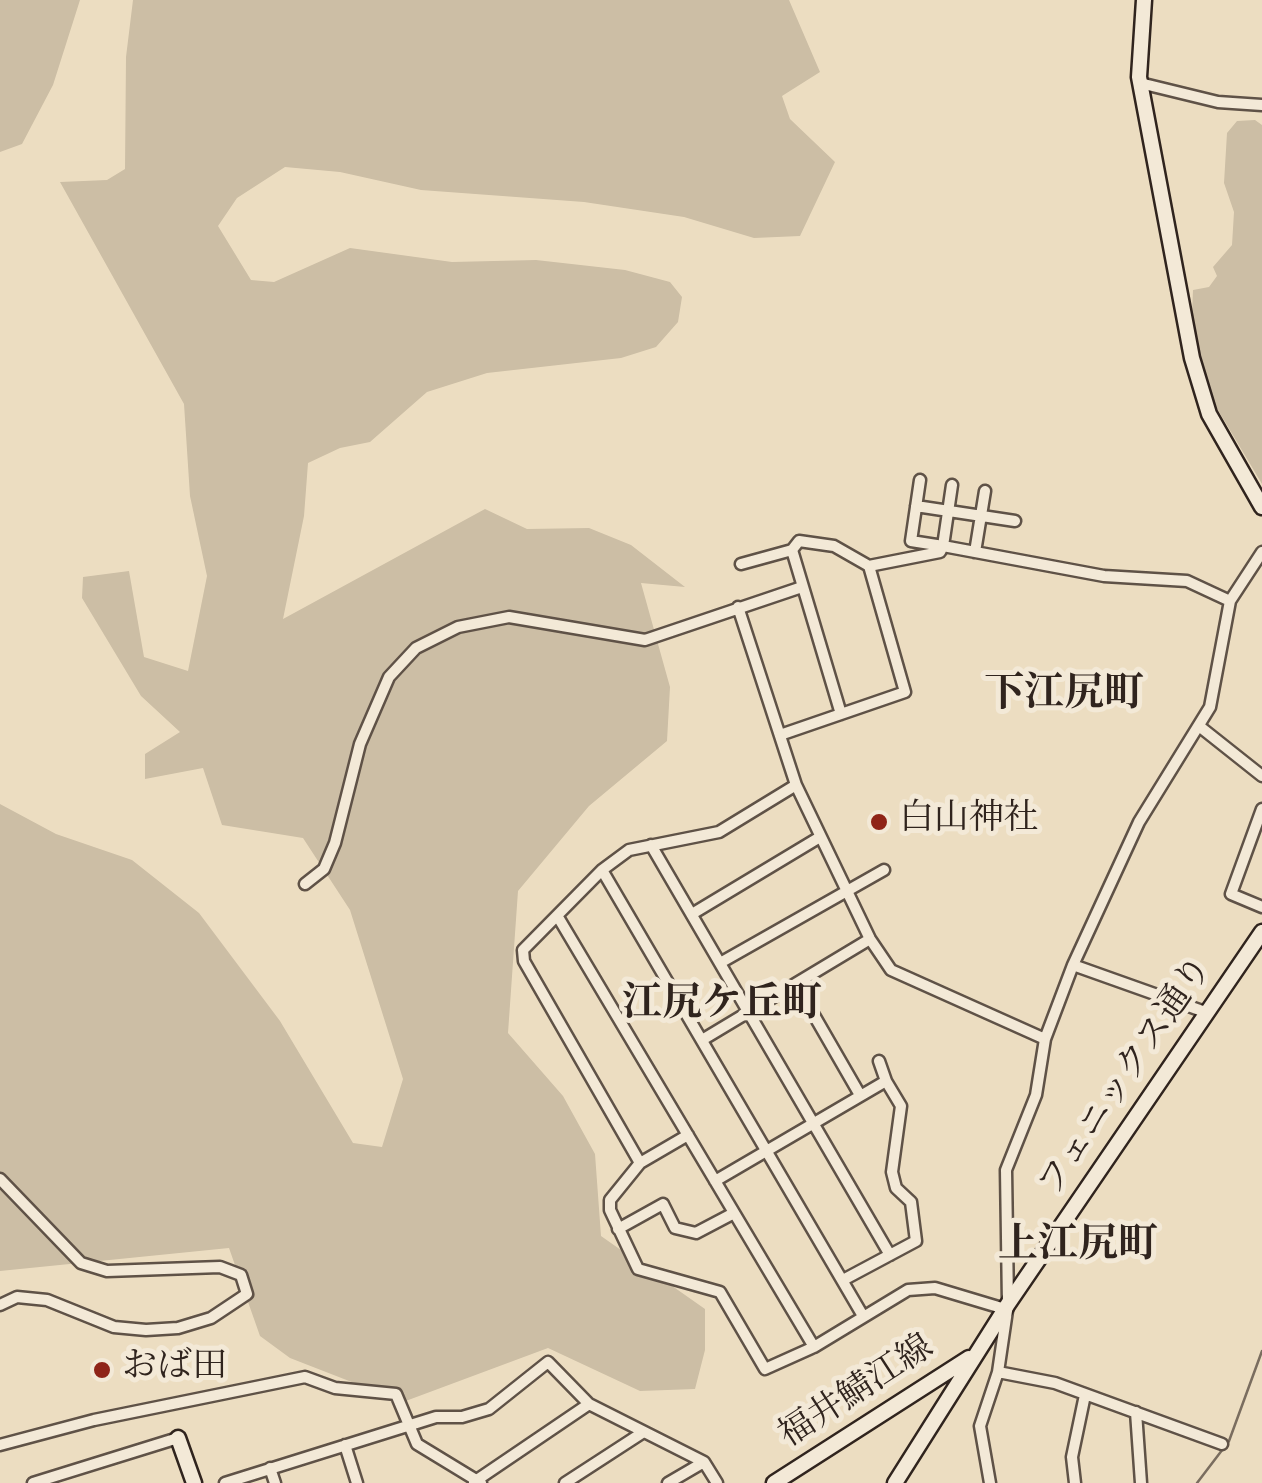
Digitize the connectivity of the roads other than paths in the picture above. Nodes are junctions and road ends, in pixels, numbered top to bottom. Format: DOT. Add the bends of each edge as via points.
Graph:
graph roads {
  1 [pos="1144,0"];
  2 [pos="1140,83"];
  3 [pos="1262,105"];
  4 [pos="920,480"];
  5 [pos="952,485"];
  6 [pos="985,491"];
  7 [pos="916,506"];
  8 [pos="1262,507"];
  9 [pos="949,511"];
  10 [pos="981,516"];
  11 [pos="1015,522"];
  12 [pos="944,546"];
  13 [pos="792,550"];
  14 [pos="975,552"];
  15 [pos="1262,552"];
  16 [pos="741,564"];
  17 [pos="869,566"];
  18 [pos="802,587"];
  19 [pos="1230,601"];
  20 [pos="738,607"];
  21 [pos="841,714"];
  22 [pos="1199,726"];
  23 [pos="780,735"];
  24 [pos="1262,776"];
  25 [pos="796,784"];
  26 [pos="1262,809"];
  27 [pos="820,837"];
  28 [pos="651,845"];
  29 [pos="602,870"];
  30 [pos="884,870"];
  31 [pos="305,884"];
  32 [pos="845,890"];
  33 [pos="1262,907"];
  34 [pos="692,914"];
  35 [pos="558,917"];
  36 [pos="1262,932"];
  37 [pos="870,939"];
  38 [pos="720,962"];
  39 [pos="1073,965"];
  40 [pos="796,984"];
  41 [pos="749,1012"];
  42 [pos="1208,1013"];
  43 [pos="1045,1039"];
  44 [pos="702,1040"];
  45 [pos="879,1061"];
  46 [pos="886,1081"];
  47 [pos="860,1095"];
  48 [pos="814,1123"];
  49 [pos="688,1136"];
  50 [pos="766,1150"];
  51 [pos="640,1163"];
  52 [pos="0,1179"];
  53 [pos="715,1181"];
  54 [pos="734,1213"];
  55 [pos="618,1229"];
  56 [pos="890,1255"];
  57 [pos="843,1280"];
  58 [pos="0,1305"];
  59 [pos="1007,1306"];
  60 [pos="863,1316"];
  61 [pos="814,1347"];
  62 [pos="974,1355"];
  63 [pos="998,1372"];
  64 [pos="1085,1395"];
  65 [pos="588,1404"];
  66 [pos="1136,1412"];
  67 [pos="408,1425"];
  68 [pos="642,1433"];
  69 [pos="178,1438"];
  70 [pos="1222,1444"];
  71 [pos="0,1445"];
  72 [pos="345,1445"];
  73 [pos="704,1462"];
  74 [pos="270,1468"];
  75 [pos="477,1481"];
  76 [pos="33,1483"];
  77 [pos="194,1483"];
  78 [pos="225,1483"];
  79 [pos="275,1483"];
  80 [pos="357,1483"];
  81 [pos="564,1483"];
  82 [pos="668,1483"];
  83 [pos="717,1483"];
  84 [pos="774,1483"];
  85 [pos="895,1483"];
  86 [pos="990,1483"];
  87 [pos="1075,1483"];
  88 [pos="1141,1483"];
  1 -- 2 [label="main road"];
  2 -- 3 [label="street"];
  2 -- 8 [label="main road" via="1198,382"];
  4 -- 7 [label="street"];
  5 -- 9 [label="street"];
  6 -- 10 [label="street"];
  7 -- 9 [label="street"];
  7 -- 12 [label="street" via="910,541"];
  9 -- 10 [label="street"];
  9 -- 12 [label="street"];
  10 -- 11 [label="street"];
  10 -- 14 [label="street"];
  12 -- 14 [label="street"];
  12 -- 17 [label="street"];
  13 -- 16 [label="street"];
  13 -- 17 [label="street" via="813,540"];
  13 -- 18 [label="street"];
  14 -- 19 [label="street" via="1104,576 1187,581"];
  15 -- 19 [label="street"];
  17 -- 21 [label="street" via="905,692"];
  18 -- 20 [label="street"];
  18 -- 21 [label="street"];
  19 -- 22 [label="street" via="1210,708"];
  20 -- 23 [label="street"];
  20 -- 31 [label="street" via="634,642 509,618 458,627 416,648 389,677 360,744 335,844 324,870"];
  21 -- 23 [label="street"];
  22 -- 24 [label="street"];
  22 -- 39 [label="street" via="1139,822"];
  23 -- 25 [label="street"];
  25 -- 27 [label="street"];
  25 -- 28 [label="street" via="718,832"];
  26 -- 33 [label="street" via="1231,894"];
  27 -- 32 [label="street"];
  27 -- 34 [label="street"];
  28 -- 29 [label="street" via="629,850"];
  28 -- 34 [label="street"];
  29 -- 35 [label="street"];
  29 -- 44 [label="street"];
  30 -- 32 [label="street"];
  32 -- 37 [label="street"];
  32 -- 38 [label="street"];
  34 -- 38 [label="street"];
  35 -- 49 [label="street"];
  35 -- 51 [label="street" via="523,950 524,961"];
  36 -- 42 [label="main road, フェニックス通り"];
  37 -- 40 [label="street"];
  37 -- 43 [label="street" via="891,970"];
  38 -- 41 [label="street"];
  39 -- 42 [label="street"];
  39 -- 43 [label="street"];
  40 -- 41 [label="street"];
  40 -- 47 [label="street"];
  41 -- 44 [label="street"];
  41 -- 48 [label="street"];
  42 -- 59 [label="main road, フェニックス通り"];
  43 -- 59 [label="street" via="1036,1095 1006,1170"];
  44 -- 50 [label="street"];
  45 -- 46 [label="street"];
  46 -- 47 [label="street"];
  46 -- 56 [label="street" via="900,1106 892,1172 896,1188 911,1202 916,1241"];
  47 -- 48 [label="street"];
  48 -- 50 [label="street"];
  48 -- 56 [label="street"];
  49 -- 51 [label="street"];
  49 -- 53 [label="street"];
  50 -- 53 [label="street"];
  50 -- 57 [label="street"];
  51 -- 55 [label="street" via="610,1200"];
  52 -- 58 [label="street" via="82,1263 107,1271 220,1267 241,1275 247,1294 212,1318 146,1330 114,1327 47,1300 17,1297"];
  53 -- 54 [label="street"];
  54 -- 55 [label="street" via="696,1233 675,1228 663,1204"];
  54 -- 61 [label="street"];
  55 -- 61 [label="street" via="646,1275 720,1292 765,1369"];
  56 -- 57 [label="street"];
  57 -- 60 [label="street"];
  59 -- 60 [label="street" via="922,1288"];
  59 -- 62 [label="main road, フェニックス通り"];
  59 -- 63 [label="street"];
  60 -- 61 [label="street"];
  62 -- 84 [label="main road, 福井鯖江線"];
  62 -- 85 [label="main road, フェニックス通り"];
  63 -- 64 [label="street"];
  63 -- 86 [label="street" via="980,1426"];
  64 -- 66 [label="street"];
  64 -- 87 [label="street" via="1072,1457"];
  65 -- 67 [label="street" via="548,1362 489,1409"];
  65 -- 68 [label="street"];
  65 -- 75 [label="street"];
  66 -- 70 [label="street"];
  66 -- 88 [label="street"];
  67 -- 71 [label="street" via="396,1394 335,1388 305,1377"];
  67 -- 72 [label="street"];
  67 -- 75 [label="street" via="416,1444"];
  68 -- 73 [label="street"];
  68 -- 81 [label="street"];
  69 -- 76 [label="street"];
  69 -- 77 [label="main road"];
  72 -- 74 [label="street"];
  72 -- 80 [label="street"];
  73 -- 82 [label="street"];
  73 -- 83 [label="street"];
  74 -- 78 [label="street"];
  74 -- 79 [label="street"];
}
